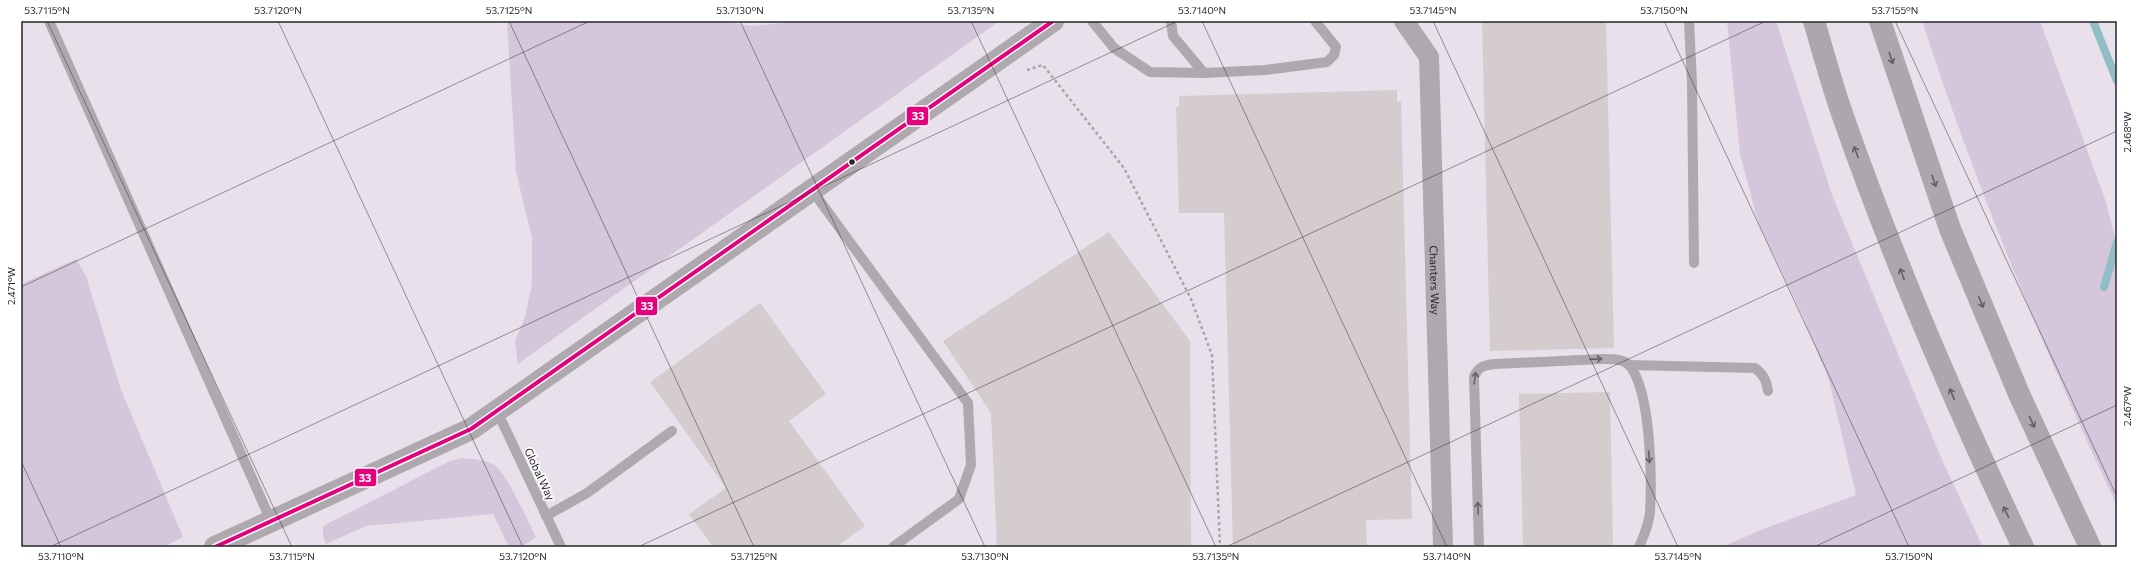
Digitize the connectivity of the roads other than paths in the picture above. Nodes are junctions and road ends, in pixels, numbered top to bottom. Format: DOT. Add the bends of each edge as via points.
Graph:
graph roads {
  1 [pos="49,21"];
  2 [pos="1053,21"];
  3 [pos="1092,21"];
  4 [pos="1171,21"];
  5 [pos="1315,21"];
  6 [pos="1404,21"];
  7 [pos="1688,21"];
  8 [pos="1814,21"];
  9 [pos="1880,21"];
  10 [pos="1204,73"];
  11 [pos="811,189"];
  12 [pos="1694,263"];
  13 [pos="1629,365"];
  14 [pos="1768,391"];
  15 [pos="497,411"];
  16 [pos="672,430"];
  17 [pos="546,516"];
  18 [pos="271,521"];
  19 [pos="215,547"];
  20 [pos="561,547"];
  21 [pos="893,547"];
  22 [pos="1443,547"];
  23 [pos="1479,547"];
  24 [pos="1639,547"];
  25 [pos="2023,547"];
  26 [pos="2090,547"];
  1 -- 18 [label="lane"];
  2 -- 11 [label="street"];
  3 -- 10 [label="lane" via="1114,48 1150,72"];
  4 -- 10 [label="lane" via="1173,36"];
  5 -- 10 [label="lane" via="1336,46 1334,55 1328,62 1265,70"];
  6 -- 22 [label="street, Chanters Way" via="1429,57"];
  7 -- 12 [label="lane" via="1692,83"];
  25 -- 8 [label="highway, one-way" via="1967,430 1903,276 1844,122"];
  9 -- 26 [label="highway, one-way" via="1950,229 2019,394"];
  11 -- 15 [label="street"];
  11 -- 21 [label="lane" via="968,403 971,465 959,499"];
  13 -- 14 [label="lane" via="1755,368 1766,379"];
  23 -- 13 [label="lane, one-way" via="1474,377 1477,369 1495,364 1601,359 1618,360"];
  13 -- 24 [label="lane, one-way" via="1641,392 1646,413 1650,466 1648,527"];
  15 -- 17 [label="lane, Global Way"];
  15 -- 18 [label="street" via="471,429"];
  16 -- 17 [label="lane" via="587,493"];
  17 -- 20 [label="lane, Global Way"];
  18 -- 19 [label="street"];
}
